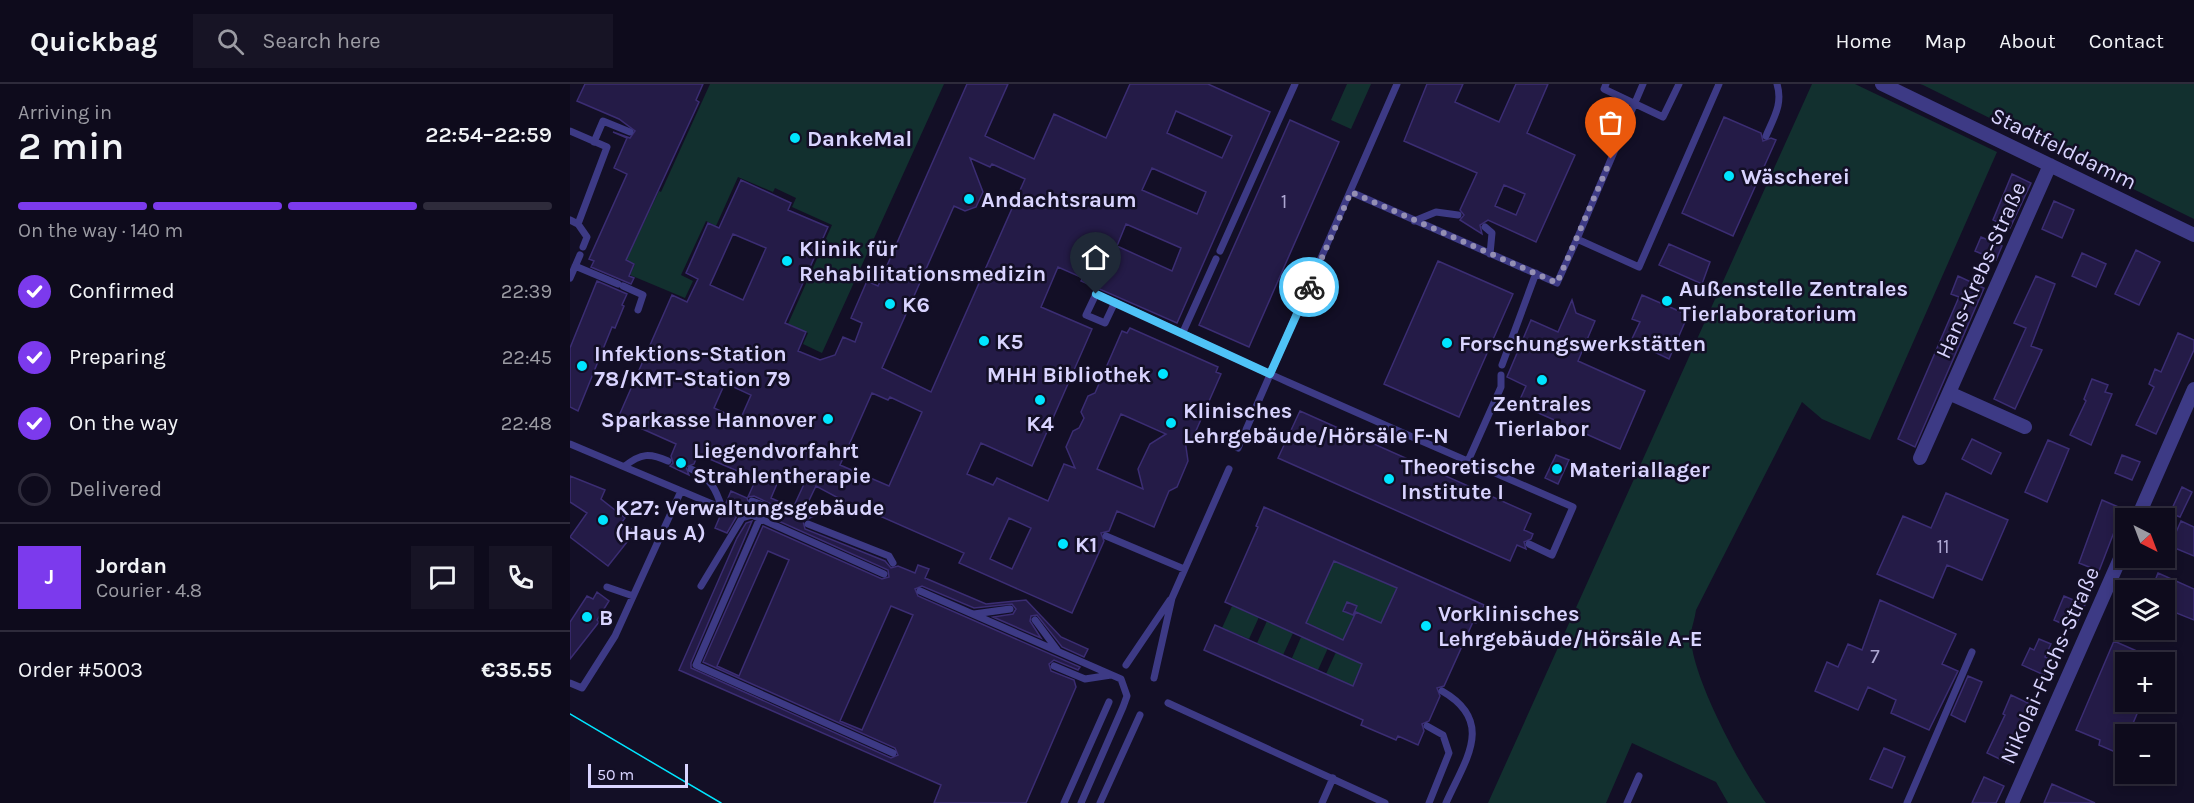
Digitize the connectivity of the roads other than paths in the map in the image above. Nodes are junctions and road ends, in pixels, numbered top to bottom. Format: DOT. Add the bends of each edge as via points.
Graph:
graph roads {
  1 [pos="1294,84"];
  2 [pos="1397,84"];
  3 [pos="1606,84"];
  4 [pos="1643,84"];
  5 [pos="1679,84"];
  6 [pos="1719,84"];
  7 [pos="1777,84"];
  8 [pos="1882,84"];
  9 [pos="1635,103"];
  10 [pos="570,131"];
  11 [pos="630,132"];
  12 [pos="1766,136"];
  13 [pos="594,142"];
  14 [pos="2050,165"];
  15 [pos="1351,192"];
  16 [pos="1458,214"];
  17 [pos="570,220"];
  18 [pos="1414,220"];
  19 [pos="578,224"];
  20 [pos="1485,227"];
  21 [pos="2194,235"];
  22 [pos="1577,239"];
  23 [pos="1220,251"];
  24 [pos="1490,254"];
  25 [pos="1216,259"];
  26 [pos="575,266"];
  27 [pos="1536,273"];
  28 [pos="570,278"];
  29 [pos="1115,302"];
  30 [pos="638,310"];
  31 [pos="1183,332"];
  32 [pos="1502,365"];
  33 [pos="1270,374"];
  34 [pos="1501,375"];
  35 [pos="2194,389"];
  36 [pos="1949,393"];
  37 [pos="2025,427"];
  38 [pos="570,444"];
  39 [pos="1238,448"];
  40 [pos="1920,458"];
  41 [pos="668,460"];
  42 [pos="1468,461"];
  43 [pos="625,466"];
  44 [pos="691,469"];
  45 [pos="1228,469"];
  46 [pos="681,491"];
  47 [pos="753,501"];
  48 [pos="2142,508"];
  49 [pos="781,512"];
  50 [pos="759,518"];
  51 [pos="808,524"];
  52 [pos="1107,536"];
  53 [pos="1529,544"];
  54 [pos="893,563"];
  55 [pos="2115,568"];
  56 [pos="1184,569"];
  57 [pos="884,574"];
  58 [pos="700,586"];
  59 [pos="607,587"];
  60 [pos="920,591"];
  61 [pos="633,596"];
  62 [pos="1172,598"];
  63 [pos="1010,609"];
  64 [pos="974,614"];
  65 [pos="1035,620"];
  66 [pos="1059,652"];
  67 [pos="1972,652"];
  68 [pos="1126,665"];
  69 [pos="1054,666"];
  70 [pos="1111,675"];
  71 [pos="1154,678"];
  72 [pos="570,682"];
  73 [pos="1442,691"];
  74 [pos="1109,702"];
  75 [pos="1168,703"];
  76 [pos="1140,715"];
  77 [pos="1427,726"];
  78 [pos="893,753"];
  79 [pos="1639,776"];
  80 [pos="1333,778"];
  81 [pos="1064,803"];
  82 [pos="1081,803"];
  83 [pos="1100,803"];
  84 [pos="1322,803"];
  85 [pos="1385,803"];
  86 [pos="1429,803"];
  87 [pos="1446,803"];
  88 [pos="1627,803"];
  89 [pos="1907,803"];
  90 [pos="2012,803"];
  1 -- 23 [label="lane"];
  2 -- 15 [label="lane"];
  3 -- 9 [label="lane" via="1604,89"];
  4 -- 9 [label="lane"];
  5 -- 9 [label="lane" via="1664,117"];
  6 -- 22 [label="lane" via="1639,267"];
  7 -- 12 [label="lane" via="1780,105"];
  8 -- 14 [label="street, Stadtfelddamm"];
  9 -- 22 [label="lane"];
  10 -- 13 [label="lane"];
  11 -- 13 [label="lane" via="603,120"];
  13 -- 19 [label="lane" via="607,147"];
  14 -- 21 [label="street, Stadtfelddamm"];
  14 -- 36 [label="street, Hans-Krebs-Straße"];
  15 -- 18 [label="lane"];
  15 -- 33 [label="lane"];
  16 -- 18 [label="lane" via="1436,213"];
  17 -- 19 [label="lane"];
  18 -- 24 [label="lane"];
  19 -- 26 [label="lane" via="586,237"];
  20 -- 24 [label="lane" via="1492,233"];
  22 -- 27 [label="lane" via="1557,283"];
  24 -- 27 [label="lane"];
  25 -- 31 [label="lane"];
  26 -- 28 [label="lane"];
  26 -- 30 [label="lane" via="643,295"];
  27 -- 32 [label="lane"];
  29 -- 29 [label="lane" via="1105,323 1086,315 1096,294"];
  29 -- 31 [label="lane"];
  31 -- 33 [label="lane"];
  33 -- 39 [label="lane"];
  33 -- 42 [label="lane"];
  34 -- 42 [label="lane" via="1502,387"];
  35 -- 48 [label="street"];
  36 -- 37 [label="street, Hans-Krebs-Straße"];
  36 -- 40 [label="street, Hans-Krebs-Straße"];
  38 -- 43 [label="lane"];
  41 -- 43 [label="lane" via="651,453 637,456"];
  42 -- 53 [label="lane" via="1573,507 1552,555"];
  43 -- 46 [label="lane"];
  44 -- 46 [label="lane" via="703,474 715,487 723,508"];
  45 -- 56 [label="lane"];
  46 -- 61 [label="lane"];
  47 -- 49 [label="lane"];
  50 -- 57 [label="lane"];
  50 -- 58 [label="lane" via="742,518"];
  50 -- 78 [label="lane" via="696,665"];
  51 -- 54 [label="lane" via="889,556"];
  52 -- 56 [label="lane"];
  55 -- 90 [label="street, Nikolai-Fuchs-Straße"];
  56 -- 62 [label="lane"];
  59 -- 61 [label="lane"];
  60 -- 64 [label="lane"];
  61 -- 72 [label="lane" via="615,636 582,688"];
  62 -- 68 [label="lane"];
  62 -- 71 [label="lane"];
  63 -- 64 [label="lane"];
  64 -- 66 [label="lane"];
  65 -- 66 [label="lane"];
  66 -- 70 [label="lane"];
  67 -- 89 [label="lane"];
  69 -- 70 [label="lane" via="1085,679"];
  70 -- 82 [label="lane" via="1121,679 1127,696"];
  73 -- 87 [label="lane" via="1468,711 1473,730 1469,752"];
  74 -- 81 [label="lane"];
  75 -- 80 [label="lane"];
  76 -- 83 [label="lane"];
  77 -- 86 [label="lane" via="1443,735 1449,753"];
  79 -- 88 [label="lane"];
  80 -- 84 [label="lane"];
  80 -- 85 [label="lane"];
}
